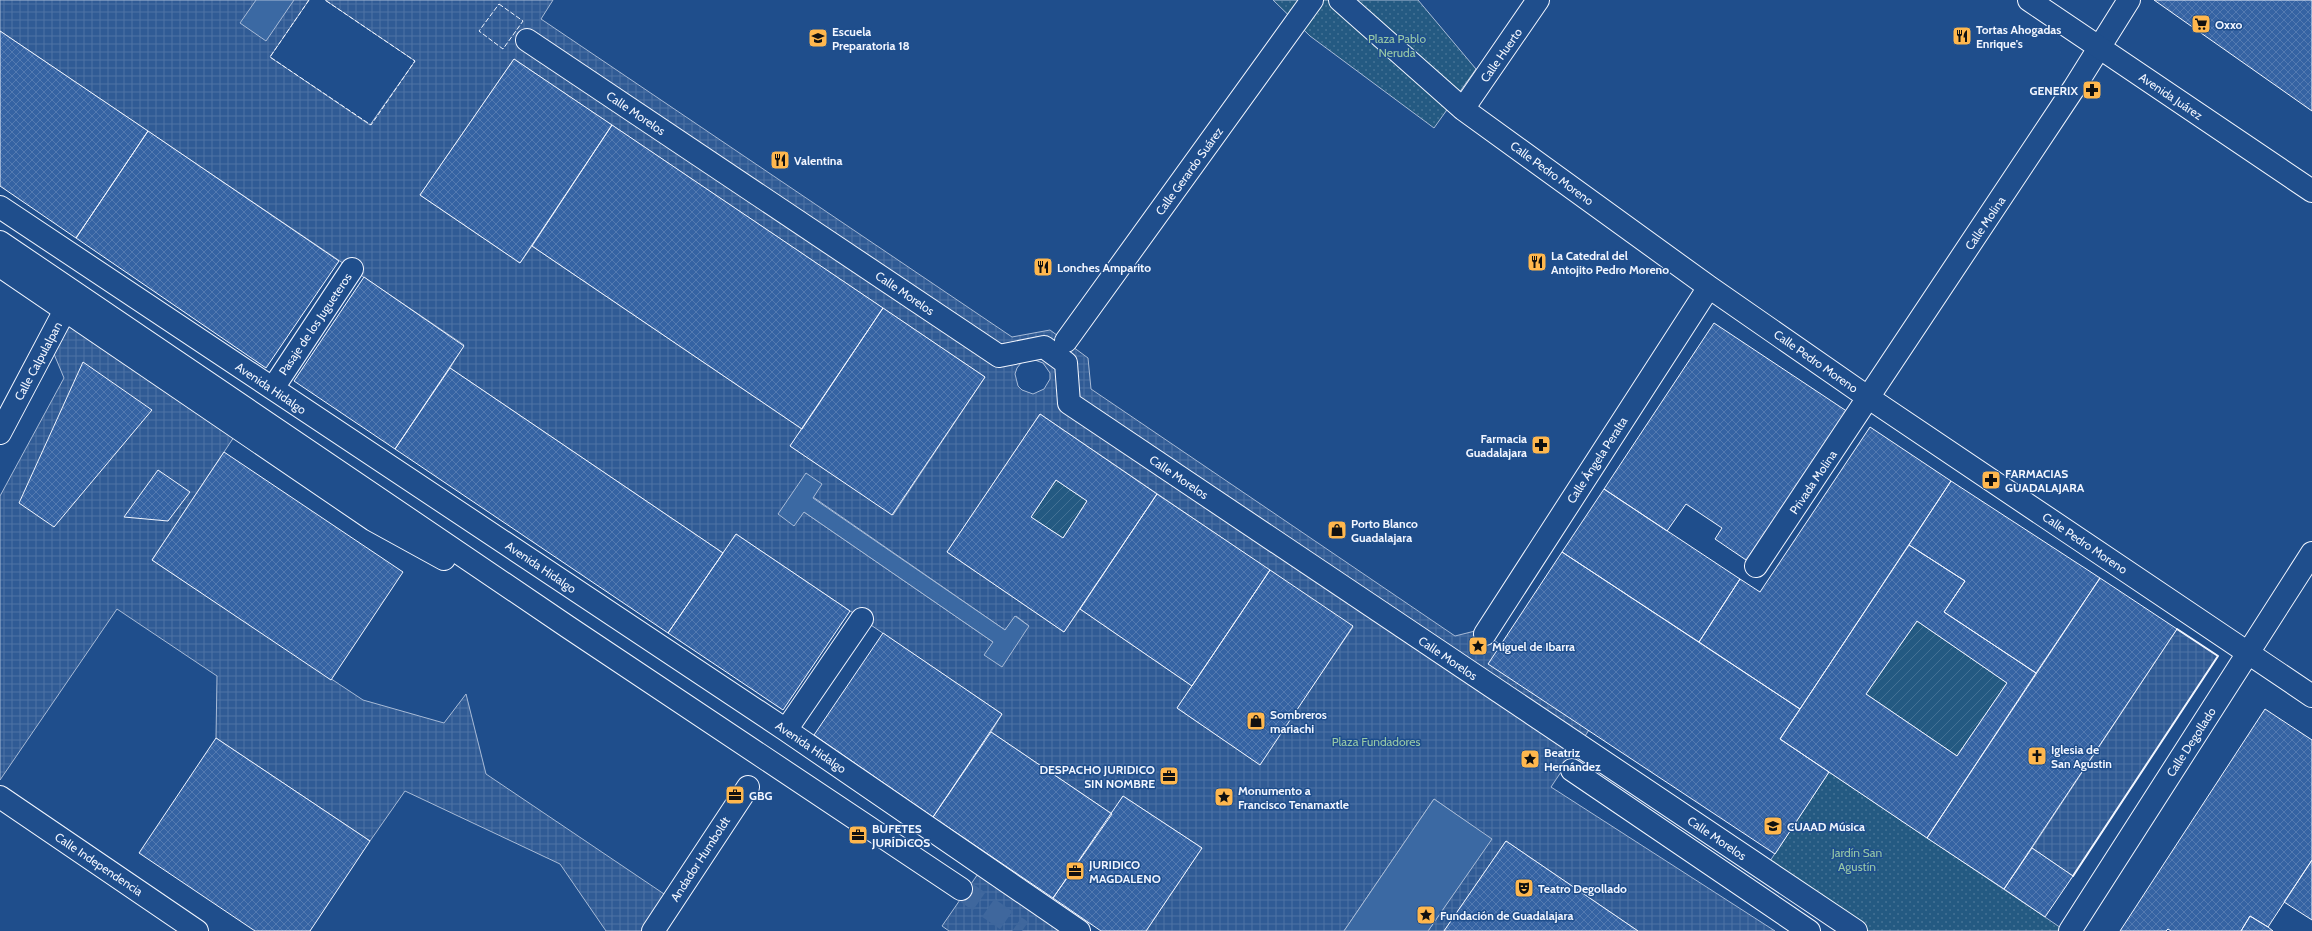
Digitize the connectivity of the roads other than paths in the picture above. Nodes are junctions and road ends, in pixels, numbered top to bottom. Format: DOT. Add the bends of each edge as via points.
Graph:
graph roads {
  1 [pos="1312,0"];
  2 [pos="1340,0"];
  3 [pos="1538,0"];
  4 [pos="2029,0"];
  5 [pos="2129,0"];
  6 [pos="527,40"];
  7 [pos="2099,48"];
  8 [pos="1463,109"];
  9 [pos="2312,191"];
  10 [pos="0,207"];
  11 [pos="0,242"];
  12 [pos="0,266"];
  13 [pos="352,269"];
  14 [pos="1709,286"];
  15 [pos="66,310"];
  16 [pos="1066,342"];
  17 [pos="279,379"];
  18 [pos="1869,398"];
  19 [pos="0,433"];
  20 [pos="2312,553"];
  21 [pos="1756,566"];
  22 [pos="862,619"];
  23 [pos="568,627"];
  24 [pos="1485,634"];
  25 [pos="2248,653"];
  26 [pos="2312,696"];
  27 [pos="786,730"];
  28 [pos="1572,770"];
  29 [pos="748,787"];
  30 [pos="0,797"];
  31 [pos="961,889"];
  32 [pos="197,931"];
  33 [pos="653,931"];
  34 [pos="1079,931"];
  35 [pos="1809,931"];
  36 [pos="1856,931"];
  37 [pos="2070,931"];
  1 -- 16 [label="street, Calle Gerardo Suárez"];
  2 -- 8 [label="street, Calle Pedro Moreno"];
  3 -- 8 [label="street, Calle Huerto"];
  4 -- 7 [label="street, Avenida Juárez"];
  5 -- 7 [label="street, Calle Molina"];
  6 -- 36 [label="street, Calle Morelos" via="999,356 1044,347 1066,363 1069,403"];
  7 -- 9 [label="street, Avenida Juárez"];
  7 -- 18 [label="street, Calle Molina"];
  8 -- 14 [label="street, Calle Pedro Moreno"];
  10 -- 27 [label="street, Avenida Hidalgo"];
  11 -- 23 [label="street"];
  12 -- 15 [label="street"];
  13 -- 17 [label="street, Pasaje de los Jugueteros"];
  14 -- 18 [label="street, Calle Pedro Moreno"];
  14 -- 24 [label="street, Calle Ángela Peralta"];
  15 -- 19 [label="street, Calle Calpulalpan"];
  15 -- 23 [label="street" via="374,520"];
  18 -- 21 [label="street, Privada Molina"];
  18 -- 25 [label="street, Calle Pedro Moreno"];
  20 -- 25 [label="street, Calle Degollado"];
  22 -- 27 [label="street"];
  23 -- 31 [label="street"];
  25 -- 26 [label="street, Calle Pedro Moreno"];
  25 -- 37 [label="street, Calle Degollado"];
  27 -- 34 [label="street, Avenida Hidalgo"];
  28 -- 35 [label="street"];
  29 -- 33 [label="street, Andador Humboldt"];
  30 -- 32 [label="street, Calle Independencia"];
}
